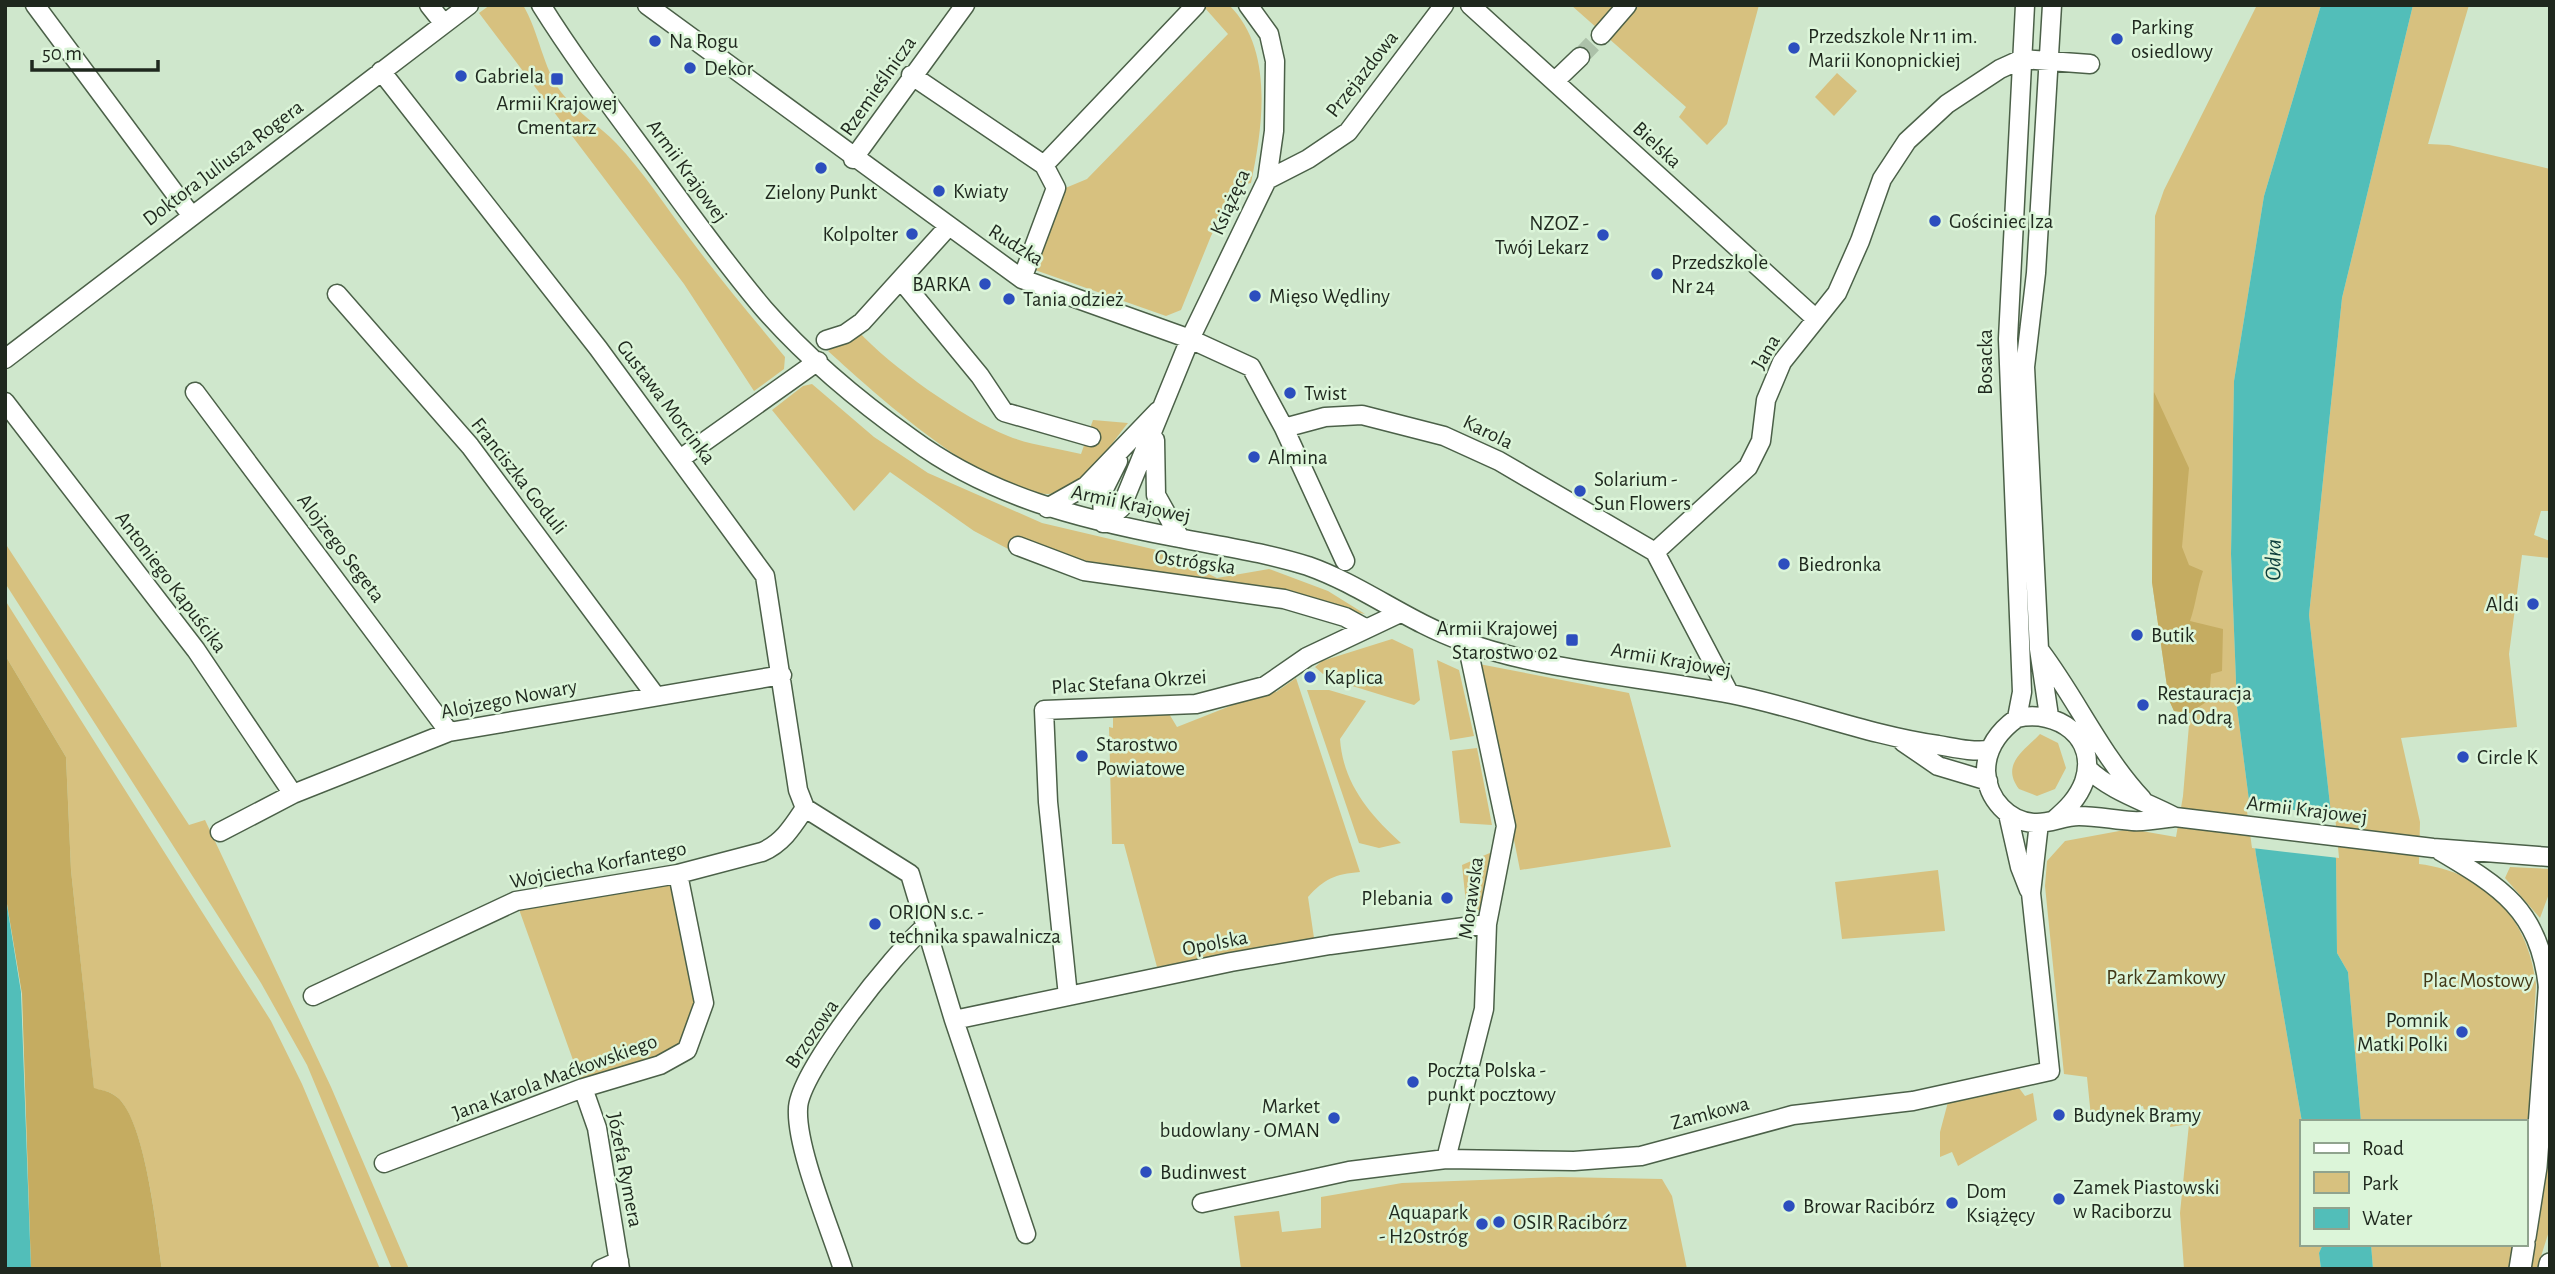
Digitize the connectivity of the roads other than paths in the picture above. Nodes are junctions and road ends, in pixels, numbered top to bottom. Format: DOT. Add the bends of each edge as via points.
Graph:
graph roads {
  1 [pos="35,5"];
  2 [pos="429,5"];
  3 [pos="469,5"];
  4 [pos="541,5"];
  5 [pos="965,5"];
  6 [pos="1196,5"];
  7 [pos="1248,5"];
  8 [pos="1444,5"];
  9 [pos="1470,5"];
  10 [pos="1627,5"];
  11 [pos="2025,5"];
  12 [pos="2052,5"];
  13 [pos="653,7"];
  14 [pos="444,24"];
  15 [pos="1601,36"];
  16 [pos="1580,57"];
  17 [pos="2022,59"];
  18 [pos="2048,61"];
  19 [pos="2090,64"];
  20 [pos="381,71"];
  21 [pos="911,75"];
  22 [pos="1555,81"];
  23 [pos="853,159"];
  24 [pos="1044,165"];
  25 [pos="1267,180"];
  26 [pos="191,215"];
  27 [pos="948,227"];
  28 [pos="1022,279"];
  29 [pos="901,280"];
  30 [pos="337,294"];
  31 [pos="1815,318"];
  32 [pos="1191,339"];
  33 [pos="827,340"];
  34 [pos="5,359"];
  35 [pos="818,361"];
  36 [pos="195,392"];
  37 [pos="5,402"];
  38 [pos="1161,409"];
  39 [pos="1156,428"];
  40 [pos="1284,428"];
  41 [pos="1091,437"];
  42 [pos="1127,444"];
  43 [pos="680,459"];
  44 [pos="1047,508"];
  45 [pos="1102,523"];
  46 [pos="1180,538"];
  47 [pos="1018,546"];
  48 [pos="1655,552"];
  49 [pos="1345,561"];
  50 [pos="1400,613"];
  51 [pos="1365,628"];
  52 [pos="1467,643"];
  53 [pos="2039,649"];
  54 [pos="782,675"];
  55 [pos="1729,693"];
  56 [pos="655,695"];
  57 [pos="2049,716"];
  58 [pos="2017,718"];
  59 [pos="449,732"];
  60 [pos="1901,741"];
  61 [pos="1989,750"];
  62 [pos="2087,768"];
  63 [pos="1988,781"];
  64 [pos="293,794"];
  65 [pos="2142,799"];
  66 [pos="805,808"];
  67 [pos="2008,814"];
  68 [pos="2175,817"];
  69 [pos="2046,822"];
  70 [pos="220,832"];
  71 [pos="2433,848"];
  72 [pos="2550,857"];
  73 [pos="678,873"];
  74 [pos="2031,893"];
  75 [pos="1487,924"];
  76 [pos="925,927"];
  77 [pos="2549,983"];
  78 [pos="313,996"];
  79 [pos="1068,996"];
  80 [pos="954,1020"];
  81 [pos="2547,1045"];
  82 [pos="583,1088"];
  83 [pos="1446,1159"];
  84 [pos="384,1163"];
  85 [pos="1202,1203"];
  86 [pos="2527,1224"];
  87 [pos="1026,1234"];
  88 [pos="2524,1246"];
  89 [pos="620,1265"];
  90 [pos="601,1269"];
  91 [pos="843,1269"];
  92 [pos="2520,1269"];
  1 -- 26 [label="street"];
  2 -- 14 [label="street"];
  3 -- 14 [label="street, Doktora Juliusza Rogera"];
  4 -- 35 [label="street, Armii Krajowej" via="572,55 722,257 774,320"];
  5 -- 21 [label="street, Rzemieślnicza"];
  6 -- 24 [label="street"];
  7 -- 25 [label="street, Książęca" via="1269,34 1275,61 1275,122"];
  8 -- 25 [label="street, Przejazdowa" via="1348,132"];
  9 -- 22 [label="street, Bielska"];
  10 -- 15 [label="street"];
  11 -- 17 [label="street, Bosacka"];
  12 -- 18 [label="street, Bosacka"];
  13 -- 23 [label="street, Rudzka"];
  14 -- 20 [label="street, Doktora Juliusza Rogera"];
  16 -- 22 [label="street"];
  17 -- 18 [label="street"];
  17 -- 31 [label="street, Jana" via="1947,104 1908,141 1882,179 1837,293"];
  17 -- 58 [label="street, Bosacka" via="2008,339 2022,692"];
  18 -- 19 [label="street"];
  18 -- 53 [label="street, Bosacka" via="2036,273 2025,366"];
  20 -- 26 [label="street, Doktora Juliusza Rogera"];
  20 -- 43 [label="street, Gustawa Morcinka"];
  21 -- 23 [label="street, Rzemieślnicza"];
  21 -- 24 [label="street"];
  22 -- 31 [label="street, Bielska"];
  23 -- 27 [label="street, Rudzka"];
  24 -- 28 [label="street" via="1056,188"];
  25 -- 32 [label="street, Książęca"];
  26 -- 34 [label="street, Doktora Juliusza Rogera"];
  27 -- 28 [label="street, Rudzka"];
  27 -- 29 [label="street"];
  28 -- 32 [label="street, Rudzka"];
  29 -- 33 [label="street" via="854,329"];
  29 -- 41 [label="street" via="1004,412"];
  30 -- 56 [label="street, Franciszka Goduli" via="470,446"];
  31 -- 48 [label="street, Jana" via="1782,362 1766,400 1761,441 1748,467"];
  32 -- 38 [label="street, Książęca"];
  32 -- 40 [label="street, Rudzka" via="1251,367"];
  35 -- 43 [label="street"];
  35 -- 44 [label="street, Armii Krajowej" via="945,462 994,489"];
  36 -- 59 [label="street, Alojzego Segeta"];
  37 -- 64 [label="street, Antoniego Kapuścika" via="196,650"];
  38 -- 39 [label="street, Książęca"];
  38 -- 42 [label="street, Książęca"];
  39 -- 45 [label="street, Książęca" via="1121,508"];
  39 -- 46 [label="street, Książęca" via="1156,495"];
  40 -- 48 [label="street, Karola" via="1325,417 1362,415 1444,436 1499,461"];
  40 -- 49 [label="street, Rudzka"];
  42 -- 44 [label="street, Książęca" via="1086,486"];
  42 -- 45 [label="street, Książęca" via="1102,494"];
  43 -- 54 [label="street, Gustawa Morcinka" via="765,576"];
  44 -- 45 [label="street, Armii Krajowej"];
  45 -- 46 [label="street, Armii Krajowej"];
  46 -- 50 [label="street, Armii Krajowej" via="1246,549 1311,567"];
  47 -- 51 [label="street, Ostrógska" via="1084,571 1284,599 1345,617"];
  48 -- 55 [label="street"];
  50 -- 51 [label="street, Plac Stefana Okrzei"];
  50 -- 52 [label="street, Armii Krajowej"];
  51 -- 79 [label="street, Plac Stefana Okrzei" via="1307,657 1265,686 1196,704 1044,710 1048,802"];
  52 -- 55 [label="street, Armii Krajowej" via="1534,660"];
  52 -- 75 [label="street, Morawska" via="1506,826"];
  53 -- 57 [label="street, Bosacka"];
  53 -- 65 [label="street" via="2108,759"];
  54 -- 56 [label="street, Alojzego Nowary"];
  54 -- 66 [label="street, Gustawa Morcinka" via="798,790"];
  55 -- 60 [label="street, Armii Krajowej"];
  56 -- 59 [label="street, Alojzego Nowary"];
  57 -- 58 [label="street"];
  57 -- 62 [label="street" via="2078,737"];
  58 -- 61 [label="street"];
  59 -- 64 [label="street, Alojzego Nowary"];
  60 -- 61 [label="street, Armii Krajowej"];
  60 -- 63 [label="street, Armii Krajowej" via="1938,766"];
  61 -- 63 [label="street"];
  62 -- 65 [label="street, Armii Krajowej" via="2110,788"];
  62 -- 69 [label="street" via="2076,799"];
  63 -- 67 [label="street"];
  64 -- 70 [label="street, Alojzego Nowary"];
  65 -- 68 [label="street, Armii Krajowej"];
  66 -- 73 [label="street, Wojciecha Korfantego" via="773,847"];
  66 -- 76 [label="street" via="910,874"];
  67 -- 69 [label="street"];
  67 -- 74 [label="street, Zamkowa"];
  68 -- 69 [label="street, Armii Krajowej" via="2135,822 2071,816"];
  68 -- 71 [label="street, Armii Krajowej"];
  69 -- 74 [label="street, Zamkowa"];
  71 -- 72 [label="street, Armii Krajowej"];
  71 -- 77 [label="street, Armii Krajowej" via="2493,883 2517,907 2539,945"];
  73 -- 78 [label="street, Wojciecha Korfantego" via="516,901"];
  73 -- 82 [label="street, Jana Karola Maćkowskiego" via="704,1003 687,1050 660,1065"];
  74 -- 83 [label="street, Zamkowa" via="2050,1071 1913,1101 1793,1115 1641,1156 1574,1161"];
  75 -- 79 [label="street, Opolska" via="1318,947"];
  75 -- 83 [label="street, Morawska" via="1484,1009"];
  76 -- 80 [label="street"];
  76 -- 91 [label="street, Brzozowa" via="904,944 817,1062 799,1098 801,1137"];
  77 -- 81 [label="main road"];
  79 -- 80 [label="street, Opolska"];
  80 -- 87 [label="street"];
  81 -- 86 [label="main road"];
  82 -- 84 [label="street, Jana Karola Maćkowskiego"];
  82 -- 89 [label="street, Józefa Rymera" via="597,1128"];
  83 -- 85 [label="street, Zamkowa" via="1349,1171"];
  88 -- 92 [label="main road"];
  89 -- 90 [label="street, Józefa Rymera"];
}
